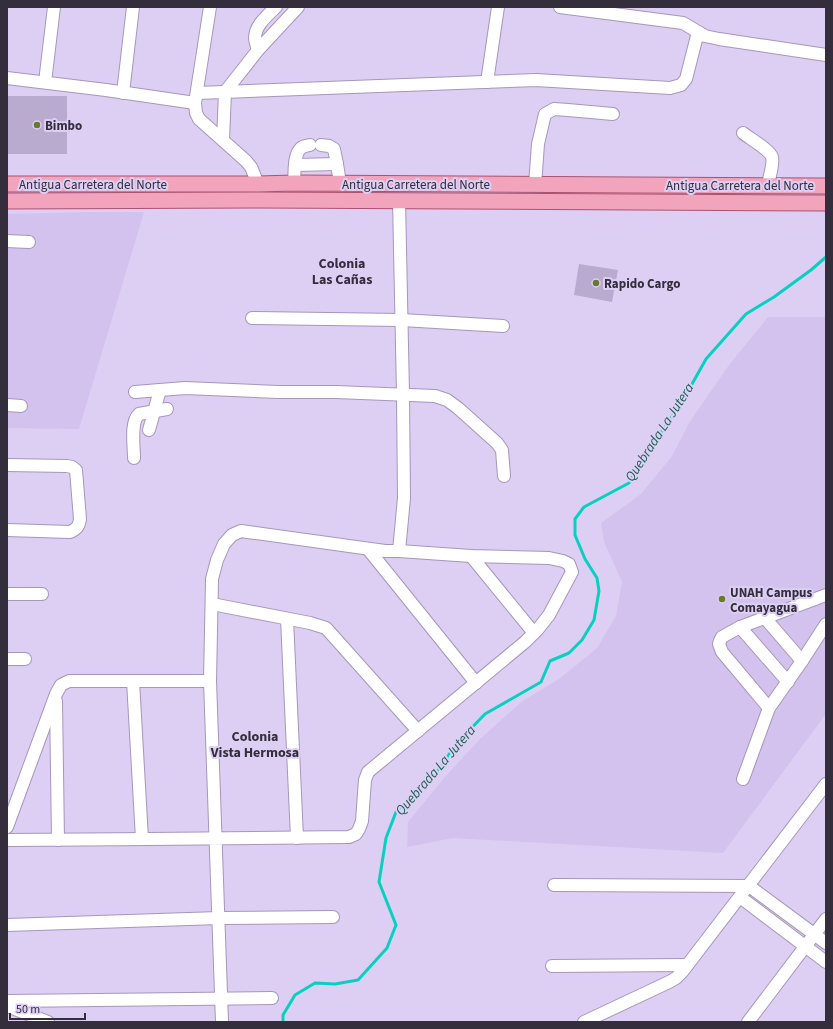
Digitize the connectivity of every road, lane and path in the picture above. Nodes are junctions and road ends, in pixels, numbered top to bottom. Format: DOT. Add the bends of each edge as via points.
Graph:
graph roads {
  1 [pos="54,7"];
  2 [pos="133,7"];
  3 [pos="210,7"];
  4 [pos="276,7"];
  5 [pos="298,7"];
  6 [pos="498,7"];
  7 [pos="560,7"];
  8 [pos="698,32"];
  9 [pos="258,50"];
  10 [pos="826,56"];
  11 [pos="7,78"];
  12 [pos="45,82"];
  13 [pos="487,82"];
  14 [pos="225,92"];
  15 [pos="123,93"];
  16 [pos="196,98"];
  17 [pos="613,114"];
  18 [pos="743,133"];
  19 [pos="223,140"];
  20 [pos="337,164"];
  21 [pos="295,165"];
  22 [pos="294,183"];
  23 [pos="340,183"];
  24 [pos="7,184"];
  25 [pos="258,184"];
  26 [pos="535,185"];
  27 [pos="768,185"];
  28 [pos="826,186"];
  29 [pos="400,200"];
  30 [pos="7,201"];
  31 [pos="826,203"];
  32 [pos="7,241"];
  33 [pos="30,242"];
  34 [pos="252,318"];
  35 [pos="402,320"];
  36 [pos="503,326"];
  37 [pos="160,390"];
  38 [pos="135,392"];
  39 [pos="403,394"];
  40 [pos="7,405"];
  41 [pos="21,406"];
  42 [pos="167,409"];
  43 [pos="155,411"];
  44 [pos="149,430"];
  45 [pos="134,458"];
  46 [pos="7,464"];
  47 [pos="504,476"];
  48 [pos="7,530"];
  49 [pos="368,549"];
  50 [pos="399,551"];
  51 [pos="471,556"];
  52 [pos="7,594"];
  53 [pos="42,594"];
  54 [pos="826,595"];
  55 [pos="212,604"];
  56 [pos="765,618"];
  57 [pos="287,619"];
  58 [pos="826,624"];
  59 [pos="740,627"];
  60 [pos="534,633"];
  61 [pos="7,659"];
  62 [pos="25,659"];
  63 [pos="802,661"];
  64 [pos="133,681"];
  65 [pos="210,681"];
  66 [pos="788,682"];
  67 [pos="476,683"];
  68 [pos="56,694"];
  69 [pos="769,708"];
  70 [pos="418,731"];
  71 [pos="743,779"];
  72 [pos="826,784"];
  73 [pos="7,826"];
  74 [pos="216,838"];
  75 [pos="297,838"];
  76 [pos="142,839"];
  77 [pos="7,840"];
  78 [pos="58,840"];
  79 [pos="554,885"];
  80 [pos="748,886"];
  81 [pos="740,897"];
  82 [pos="333,917"];
  83 [pos="219,918"];
  84 [pos="826,918"];
  85 [pos="7,925"];
  86 [pos="814,934"];
  87 [pos="826,943"];
  88 [pos="805,946"];
  89 [pos="826,962"];
  90 [pos="687,965"];
  91 [pos="552,966"];
  92 [pos="222,998"];
  93 [pos="272,998"];
  94 [pos="7,1001"];
  95 [pos="7,1006"];
  96 [pos="48,1022"];
  97 [pos="222,1022"];
  98 [pos="584,1022"];
  99 [pos="748,1022"];
  1 -- 12 [label="street"];
  2 -- 15 [label="street"];
  3 -- 16 [label="street"];
  4 -- 9 [label="street" via="258,26 255,38"];
  5 -- 9 [label="street"];
  6 -- 13 [label="street"];
  7 -- 8 [label="street" via="683,23"];
  8 -- 10 [label="street" via="719,39"];
  8 -- 13 [label="street" via="686,79 681,85 670,88 536,80"];
  9 -- 14 [label="street"];
  11 -- 12 [label="street"];
  12 -- 15 [label="street"];
  13 -- 14 [label="street"];
  14 -- 16 [label="street"];
  14 -- 19 [label="street"];
  15 -- 16 [label="street"];
  16 -- 19 [label="street" via="196,113 199,119"];
  17 -- 26 [label="street" via="554,109 545,114 538,144"];
  18 -- 27 [label="street" via="767,150 772,157"];
  19 -- 25 [label="street" via="246,160"];
  20 -- 21 [label="street"];
  20 -- 21 [label="street" via="334,150 329,146 315,145 302,147"];
  20 -- 23 [label="street"];
  21 -- 22 [label="street"];
  22 -- 23 [label="main road, Antigua Carretera del Norte"];
  22 -- 25 [label="main road, Antigua Carretera del Norte"];
  23 -- 26 [label="main road, Antigua Carretera del Norte"];
  24 -- 25 [label="main road, Antigua Carretera del Norte"];
  26 -- 27 [label="main road, Antigua Carretera del Norte"];
  27 -- 28 [label="main road, Antigua Carretera del Norte"];
  29 -- 30 [label="main road, Antigua Carretera del Norte"];
  29 -- 31 [label="main road, Antigua Carretera del Norte"];
  29 -- 35 [label="street"];
  32 -- 33 [label="street"];
  34 -- 35 [label="street"];
  35 -- 36 [label="street"];
  35 -- 39 [label="street"];
  37 -- 38 [label="street"];
  37 -- 39 [label="street" via="185,388"];
  37 -- 43 [label="street"];
  39 -- 47 [label="street" via="435,396 447,400 458,408 502,450"];
  39 -- 50 [label="street" via="404,498"];
  40 -- 41 [label="street"];
  42 -- 43 [label="street"];
  43 -- 44 [label="street"];
  43 -- 45 [label="street" via="137,416 133,429"];
  46 -- 48 [label="street" via="67,466 76,470 80,519 79,525 70,532"];
  49 -- 50 [label="street"];
  49 -- 55 [label="street" via="241,531 232,535 224,544 217,560 212,579"];
  49 -- 67 [label="street"];
  50 -- 51 [label="street"];
  51 -- 60 [label="street"];
  51 -- 60 [label="street" via="549,558 569,564 572,572 549,615"];
  52 -- 53 [label="street"];
  54 -- 56 [label="street"];
  55 -- 57 [label="street"];
  55 -- 65 [label="street"];
  56 -- 59 [label="street"];
  56 -- 63 [label="street"];
  57 -- 70 [label="street" via="326,628"];
  57 -- 75 [label="street"];
  58 -- 63 [label="street"];
  59 -- 66 [label="street"];
  59 -- 69 [label="street" via="722,637 720,648"];
  60 -- 67 [label="street"];
  61 -- 62 [label="street"];
  63 -- 66 [label="street"];
  64 -- 65 [label="street"];
  64 -- 68 [label="street" via="69,681 61,685"];
  64 -- 76 [label="street"];
  65 -- 74 [label="street"];
  66 -- 69 [label="street"];
  67 -- 70 [label="street"];
  68 -- 73 [label="street"];
  68 -- 78 [label="street"];
  69 -- 71 [label="street"];
  70 -- 75 [label="street" via="368,772 365,780 362,821 356,834 349,837"];
  72 -- 80 [label="street"];
  74 -- 75 [label="street"];
  74 -- 76 [label="street"];
  74 -- 83 [label="street"];
  76 -- 78 [label="street"];
  77 -- 78 [label="street"];
  79 -- 80 [label="street"];
  80 -- 81 [label="street"];
  80 -- 86 [label="street"];
  81 -- 88 [label="street"];
  81 -- 90 [label="street"];
  82 -- 83 [label="street"];
  83 -- 85 [label="street"];
  83 -- 92 [label="street"];
  84 -- 86 [label="street"];
  86 -- 87 [label="street"];
  86 -- 88 [label="street"];
  88 -- 89 [label="street"];
  88 -- 99 [label="street"];
  90 -- 91 [label="street"];
  90 -- 98 [label="street" via="669,982"];
  92 -- 93 [label="street"];
  92 -- 94 [label="street"];
  92 -- 97 [label="street"];
  95 -- 96 [label="street"];
}
